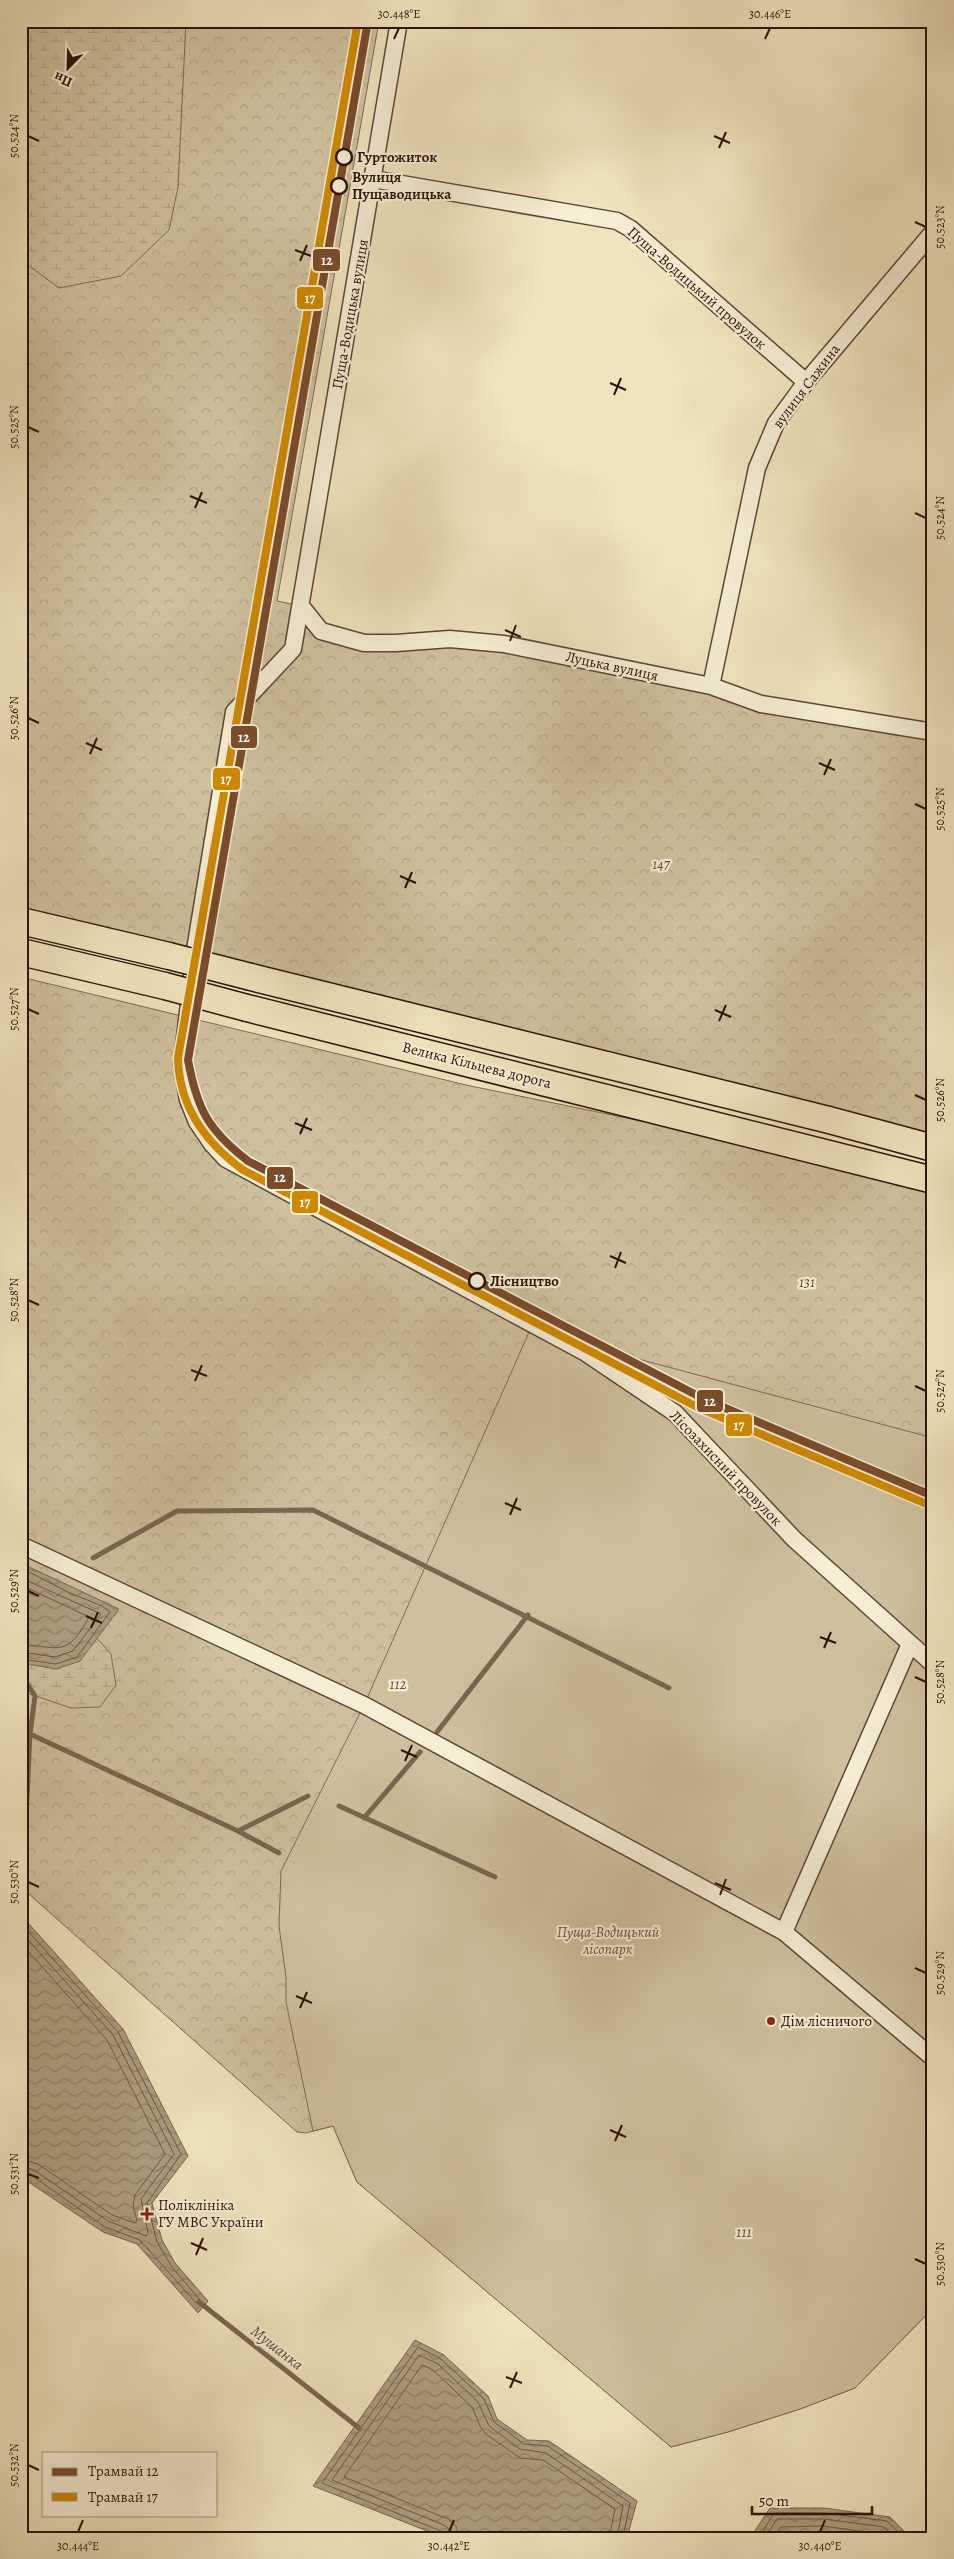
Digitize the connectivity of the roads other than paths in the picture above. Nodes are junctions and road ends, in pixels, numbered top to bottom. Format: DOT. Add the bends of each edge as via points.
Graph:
graph roads {
  1 [pos="399,21"];
  2 [pos="372,179"];
  3 [pos="933,232"];
  4 [pos="806,382"];
  5 [pos="301,606"];
  6 [pos="710,686"];
  7 [pos="933,732"];
  8 [pos="21,922"];
  9 [pos="21,952"];
  10 [pos="933,1148"];
  11 [pos="933,1180"];
  12 [pos="21,1545"];
  13 [pos="910,1644"];
  14 [pos="933,1664"];
  15 [pos="784,1932"];
  16 [pos="933,2058"];
  1 -- 2 [label="street, Пуща-Водицька вулиця"];
  2 -- 4 [label="street, Пуща-Водицький провулок" via="617,221 631,229"];
  2 -- 5 [label="street, Пуща-Водицька вулиця"];
  3 -- 4 [label="street, вулиця Сажина"];
  4 -- 6 [label="street, вулиця Сажина" via="776,423 758,468"];
  5 -- 6 [label="street, Луцька вулиця" via="321,631 364,643 450,639 504,644"];
  5 -- 13 [label="street, Лісозахисний провулок" via="293,649 234,712 195,950 182,1064 188,1100 198,1122 226,1159 586,1353 653,1396 675,1413 794,1539"];
  6 -- 7 [label="street, Луцька вулиця" via="761,704"];
  8 -- 10 [label="main road, Велика Кільцева дорога, bridge" via="169,956"];
  9 -- 11 [label="main road, Велика Кільцева дорога, bridge"];
  12 -- 15 [label="street" via="364,1705"];
  13 -- 14 [label="street, Лісозахисний провулок"];
  13 -- 15 [label="street"];
  15 -- 16 [label="street"];
}
